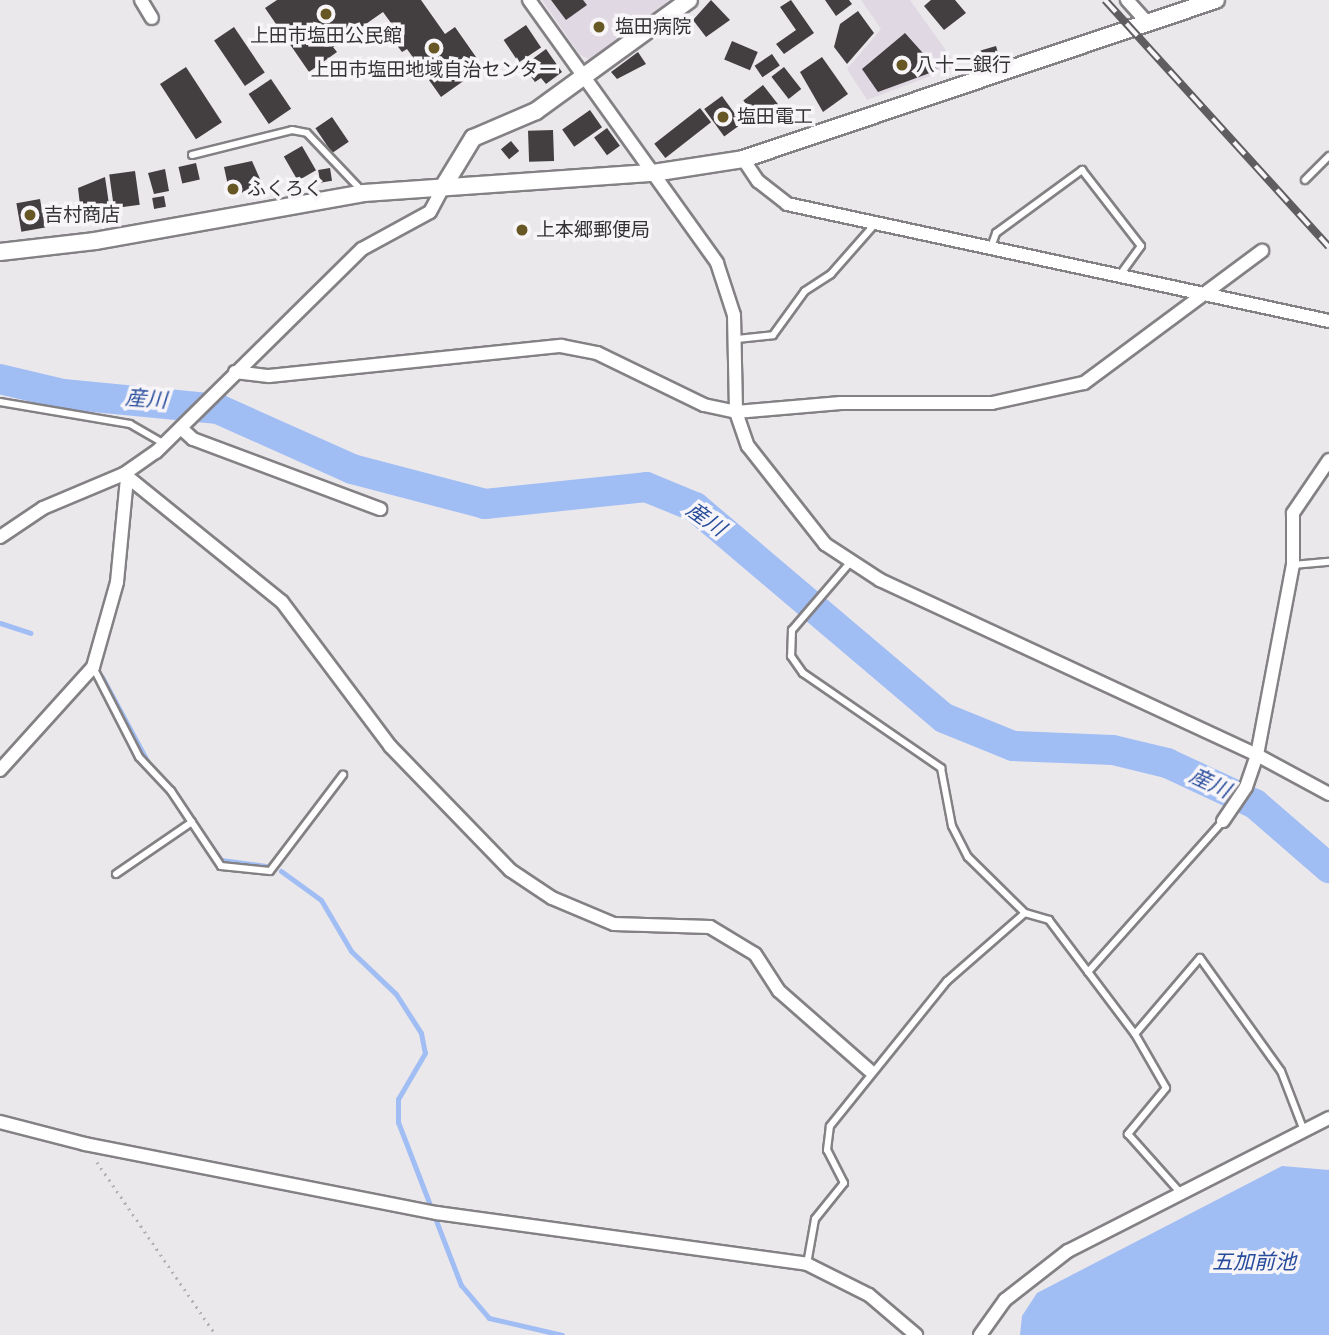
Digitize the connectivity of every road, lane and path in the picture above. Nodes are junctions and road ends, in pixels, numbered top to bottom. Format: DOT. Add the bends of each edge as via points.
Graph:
graph roads {
  1 [pos="141,0"];
  2 [pos="529,0"];
  3 [pos="689,0"];
  4 [pos="1126,0"];
  5 [pos="1216,0"];
  6 [pos="152,18"];
  7 [pos="1147,22"];
  8 [pos="583,75"];
  9 [pos="192,155"];
  10 [pos="1329,156"];
  11 [pos="743,159"];
  12 [pos="653,173"];
  13 [pos="1305,180"];
  14 [pos="445,184"];
  15 [pos="364,194"];
  16 [pos="876,223"];
  17 [pos="991,247"];
  18 [pos="1262,251"];
  19 [pos="0,252"];
  20 [pos="1120,275"];
  21 [pos="1206,293"];
  22 [pos="1329,321"];
  23 [pos="737,340"];
  24 [pos="231,377"];
  25 [pos="0,402"];
  26 [pos="736,412"];
  27 [pos="183,426"];
  28 [pos="164,444"];
  29 [pos="1329,460"];
  30 [pos="126,476"];
  31 [pos="380,509"];
  32 [pos="0,537"];
  33 [pos="1329,562"];
  34 [pos="848,565"];
  35 [pos="1293,565"];
  36 [pos="93,667"];
  37 [pos="1257,755"];
  38 [pos="1,767"];
  39 [pos="343,775"];
  40 [pos="1329,794"];
  41 [pos="1223,821"];
  42 [pos="192,822"];
  43 [pos="116,874"];
  44 [pos="1025,913"];
  45 [pos="1088,972"];
  46 [pos="1135,1034"];
  47 [pos="870,1071"];
  48 [pos="1329,1118"];
  49 [pos="0,1122"];
  50 [pos="1305,1132"];
  51 [pos="85,1144"];
  52 [pos="1179,1191"];
  53 [pos="807,1264"];
  54 [pos="216,1335"];
  55 [pos="916,1335"];
  56 [pos="980,1335"];
  1 -- 6 [label="street"];
  2 -- 8 [label="street"];
  3 -- 8 [label="street"];
  4 -- 7 [label="street"];
  5 -- 7 [label="street"];
  7 -- 11 [label="street"];
  8 -- 12 [label="street"];
  8 -- 14 [label="street" via="536,111 473,138"];
  9 -- 15 [label="lane" via="292,130 307,133"];
  10 -- 13 [label="lane"];
  11 -- 12 [label="street"];
  11 -- 16 [label="street" via="758,181 787,204"];
  12 -- 14 [label="street"];
  12 -- 23 [label="street" via="717,263"];
  14 -- 15 [label="street"];
  14 -- 24 [label="street" via="419,221 362,249"];
  15 -- 19 [label="street" via="82,244"];
  16 -- 17 [label="street"];
  16 -- 23 [label="lane" via="831,274 805,291 773,335"];
  17 -- 20 [label="street"];
  17 -- 20 [label="lane" via="996,233 1082,170 1141,246"];
  18 -- 21 [label="street"];
  20 -- 21 [label="street"];
  21 -- 22 [label="street"];
  21 -- 26 [label="street" via="1084,383 1055,393 992,403 841,403"];
  23 -- 26 [label="street"];
  24 -- 26 [label="street" via="561,346 597,354 704,405"];
  24 -- 27 [label="street"];
  25 -- 28 [label="lane" via="130,424"];
  26 -- 34 [label="street" via="748,446 785,498"];
  27 -- 28 [label="street"];
  27 -- 31 [label="street" via="193,439"];
  28 -- 30 [label="street"];
  29 -- 35 [label="street" via="1293,513"];
  30 -- 32 [label="street" via="43,508"];
  30 -- 36 [label="street" via="117,582"];
  30 -- 47 [label="street" via="282,601 390,746 510,870 552,898 614,924 710,927 755,954 779,991"];
  33 -- 35 [label="lane"];
  34 -- 37 [label="street"];
  34 -- 44 [label="lane" via="829,581 792,631 791,656 803,673 941,768 951,826 968,857"];
  35 -- 37 [label="street"];
  36 -- 38 [label="street"];
  36 -- 42 [label="lane" via="139,757"];
  37 -- 40 [label="street"];
  37 -- 41 [label="street" via="1247,787"];
  39 -- 42 [label="lane" via="270,871 221,866"];
  41 -- 45 [label="lane"];
  42 -- 43 [label="lane"];
  44 -- 45 [label="lane" via="1049,920"];
  44 -- 47 [label="lane" via="947,981"];
  45 -- 46 [label="lane"];
  46 -- 50 [label="lane" via="1200,958 1281,1071"];
  46 -- 52 [label="lane" via="1166,1088 1128,1134"];
  47 -- 53 [label="lane" via="830,1126 827,1150 844,1184 815,1219"];
  48 -- 50 [label="street"];
  49 -- 51 [label="street"];
  50 -- 52 [label="street"];
  51 -- 53 [label="street" via="437,1213"];
  51 -- 54 [label="path"];
  52 -- 56 [label="street" via="1032,1276 1005,1300"];
  53 -- 55 [label="street" via="869,1295"];
}
